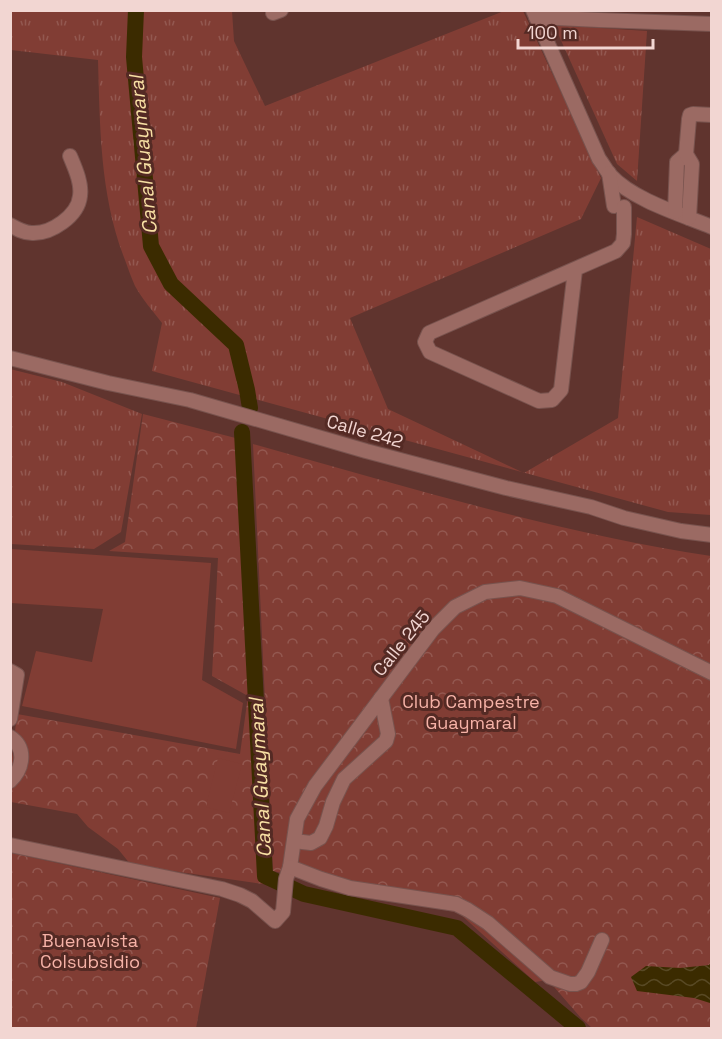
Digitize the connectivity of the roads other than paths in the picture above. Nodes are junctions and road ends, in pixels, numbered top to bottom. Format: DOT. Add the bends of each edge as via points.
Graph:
graph roads {
  1 [pos="535,14"];
  2 [pos="600,15"];
  3 [pos="711,24"];
  4 [pos="711,115"];
  5 [pos="686,154"];
  6 [pos="70,156"];
  7 [pos="609,173"];
  8 [pos="619,184"];
  9 [pos="619,206"];
  10 [pos="675,212"];
  11 [pos="689,218"];
  12 [pos="10,225"];
  13 [pos="711,227"];
  14 [pos="575,270"];
  15 [pos="10,358"];
  16 [pos="711,535"];
  17 [pos="10,671"];
  18 [pos="711,673"];
  19 [pos="381,698"];
  20 [pos="10,719"];
  21 [pos="10,736"];
  22 [pos="10,781"];
  23 [pos="294,841"];
  24 [pos="10,845"];
  25 [pos="288,873"];
  26 [pos="602,940"];
  1 -- 2 [label="street"];
  1 -- 7 [label="street" via="599,159"];
  2 -- 3 [label="street"];
  4 -- 5 [label="street" via="693,114 688,119"];
  5 -- 10 [label="street" via="677,162"];
  5 -- 11 [label="street" via="692,164"];
  6 -- 12 [label="street" via="81,193 72,214 51,228 31,234"];
  7 -- 8 [label="street"];
  7 -- 9 [label="street"];
  8 -- 9 [label="street"];
  8 -- 10 [label="street"];
  9 -- 14 [label="street" via="623,243 616,251"];
  10 -- 11 [label="street"];
  11 -- 13 [label="street"];
  14 -- 14 [label="street" via="429,333 425,342 430,352 539,401 552,400 561,390"];
  15 -- 16 [label="street, Calle 242" via="190,400 366,451 624,518"];
  17 -- 20 [label="street" via="17,675"];
  18 -- 19 [label="street, Calle 245" via="557,596 520,588 485,592 455,607 433,629"];
  19 -- 23 [label="street, Calle 245" via="315,786 297,819"];
  19 -- 23 [label="street" via="386,741 344,778 320,838 311,843"];
  21 -- 22 [label="street" via="18,741 22,753 19,771"];
  23 -- 25 [label="street, Calle 245"];
  24 -- 25 [label="street, Calle 245" via="222,889 267,922 276,920 283,912"];
  25 -- 26 [label="street" via="350,888 456,904 488,923 550,977 570,984 581,982"];
}
